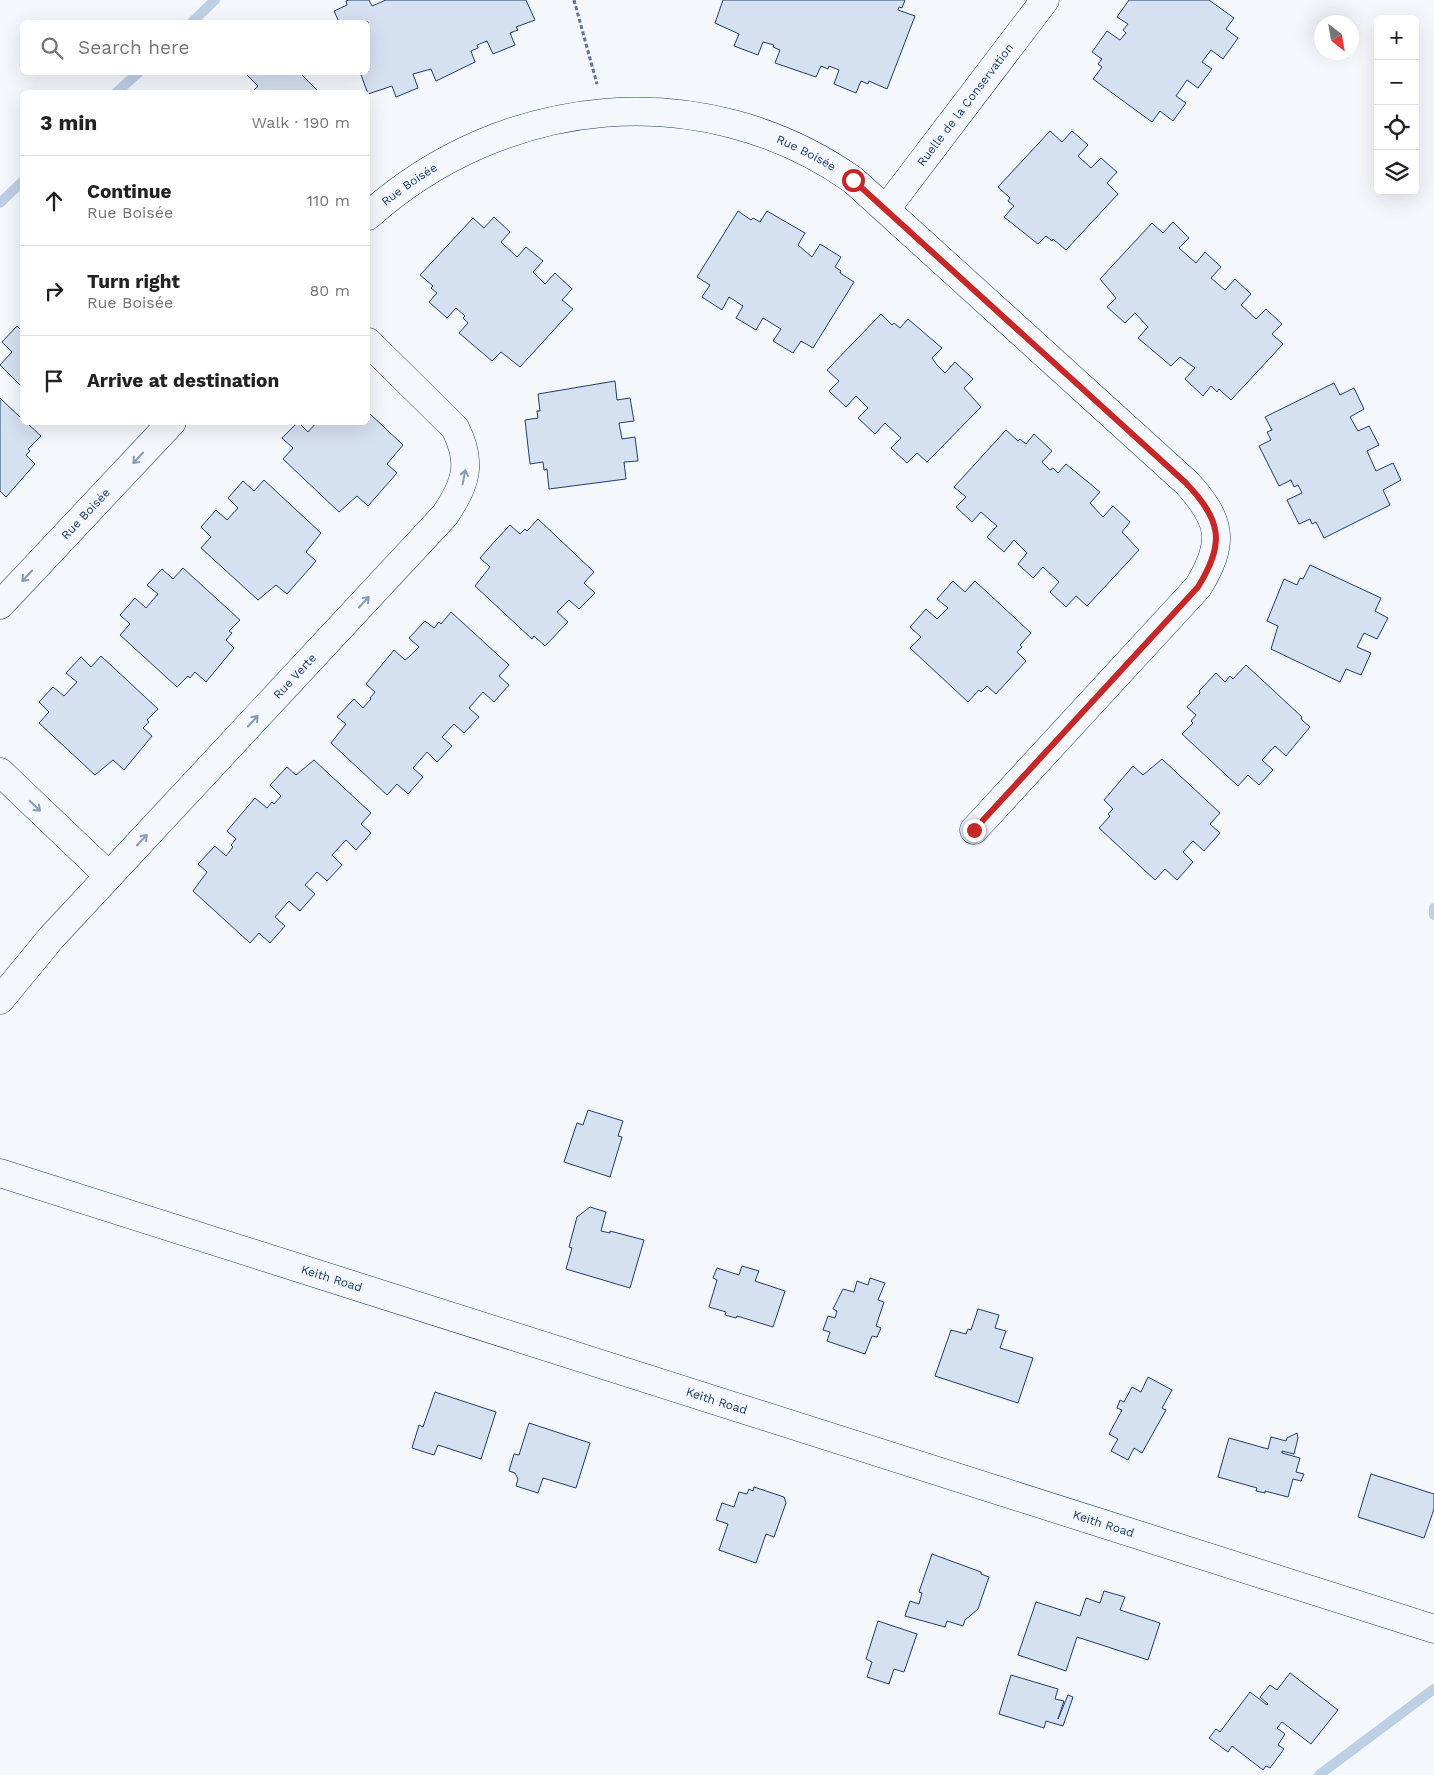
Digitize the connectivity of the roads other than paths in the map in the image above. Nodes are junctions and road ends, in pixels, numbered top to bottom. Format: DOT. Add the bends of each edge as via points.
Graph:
graph roads {
  1 [pos="1045,0"];
  2 [pos="886,209"];
  3 [pos="370,214"];
  4 [pos="370,344"];
  5 [pos="169,425"];
  6 [pos="0,605"];
  7 [pos="0,772"];
  8 [pos="974,830"];
  9 [pos="109,876"];
  10 [pos="0,1000"];
  11 [pos="0,1173"];
  12 [pos="1434,1629"];
  1 -- 2 [label="street, Ruelle de la Conservation"];
  2 -- 3 [label="street, Rue Boisée" via="834,167 780,140 711,119 675,112 605,112 532,125 465,150 428,169 394,192"];
  2 -- 8 [label="street, Rue Boisée" via="1186,483 1201,498 1217,533 1216,552 1198,587"];
  9 -- 4 [label="street, Rue Verte, one-way" via="445,515 459,495 466,464 464,445 455,428"];
  5 -- 6 [label="street, Rue Boisée, one-way"];
  7 -- 9 [label="street, one-way"];
  9 -- 10 [label="street, Rue Verte" via="51,938"];
  11 -- 12 [label="street, Keith Road"];
}
